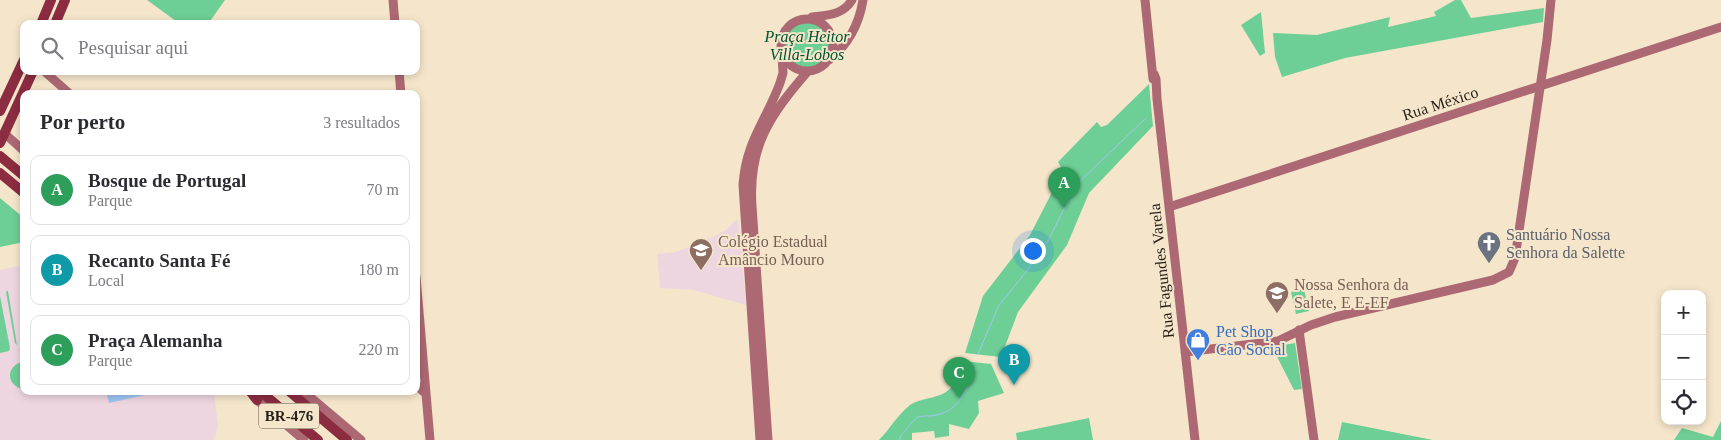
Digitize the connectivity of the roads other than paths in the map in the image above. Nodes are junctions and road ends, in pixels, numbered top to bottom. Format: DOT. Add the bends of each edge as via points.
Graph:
graph roads {
  1 [pos="52,0"];
  2 [pos="65,0"];
  3 [pos="393,0"];
  4 [pos="852,0"];
  5 [pos="862,0"];
  6 [pos="1145,0"];
  7 [pos="1551,1"];
  8 [pos="807,18"];
  9 [pos="42,20"];
  10 [pos="56,20"];
  11 [pos="395,20"];
  12 [pos="1721,27"];
  13 [pos="782,55"];
  14 [pos="1544,60"];
  15 [pos="827,62"];
  16 [pos="20,68"];
  17 [pos="808,72"];
  18 [pos="31,75"];
  19 [pos="49,75"];
  20 [pos="399,75"];
  21 [pos="1555,81"];
  22 [pos="1540,86"];
  23 [pos="24,90"];
  24 [pos="65,90"];
  25 [pos="401,90"];
  26 [pos="20,99"];
  27 [pos="0,111"];
  28 [pos="2,138"];
  29 [pos="20,149"];
  30 [pos="0,156"];
  31 [pos="0,173"];
  32 [pos="20,173"];
  33 [pos="20,190"];
  34 [pos="1169,207"];
  35 [pos="420,324"];
  36 [pos="1299,330"];
  37 [pos="1185,352"];
  38 [pos="420,389"];
  39 [pos="426,394"];
  40 [pos="294,395"];
  41 [pos="308,395"];
  42 [pos="258,396"];
  43 [pos="304,440"];
  44 [pos="318,440"];
  45 [pos="347,440"];
  46 [pos="361,440"];
  47 [pos="430,440"];
  48 [pos="760,440"];
  49 [pos="768,440"];
  50 [pos="1195,440"];
  51 [pos="1314,440"];
  1 -- 9 [label="highway"];
  2 -- 10 [label="highway"];
  3 -- 11 [label="main road"];
  4 -- 8 [label="main road" via="840,12"];
  5 -- 15 [label="main road" via="852,35"];
  6 -- 34 [label="main road, Rua Fagundes Varela"];
  7 -- 14 [label="main road"];
  8 -- 13 [label="main road" via="785,29 781,37"];
  8 -- 15 [label="main road" via="823,23 829,30 833,46"];
  12 -- 21 [label="main road, Rua México"];
  13 -- 17 [label="main road" via="792,67"];
  13 -- 48 [label="main road" via="780,83 751,143 743,184"];
  14 -- 21 [label="main road" via="1547,74"];
  14 -- 22 [label="main road"];
  15 -- 17 [label="main road"];
  16 -- 27 [label="highway"];
  17 -- 49 [label="main road" via="775,112 759,146 752,176"];
  18 -- 23 [label="highway"];
  19 -- 24 [label="main road"];
  20 -- 25 [label="main road"];
  21 -- 22 [label="main road, Rua México"];
  22 -- 34 [label="main road, Rua México"];
  22 -- 36 [label="main road" via="1515,258 1509,272 1492,280 1335,317"];
  26 -- 28 [label="highway"];
  28 -- 29 [label="main road"];
  30 -- 32 [label="highway"];
  31 -- 33 [label="highway"];
  34 -- 37 [label="main road, Rua Fagundes Varela"];
  35 -- 39 [label="main road"];
  36 -- 37 [label="main road" via="1278,340"];
  36 -- 51 [label="main road"];
  37 -- 50 [label="main road, Rua Fagundes Varela"];
  38 -- 39 [label="main road"];
  39 -- 47 [label="main road"];
  40 -- 45 [label="highway, BR-476"];
  41 -- 46 [label="main road"];
  42 -- 43 [label="main road"];
  42 -- 44 [label="highway, BR-476"];
}
